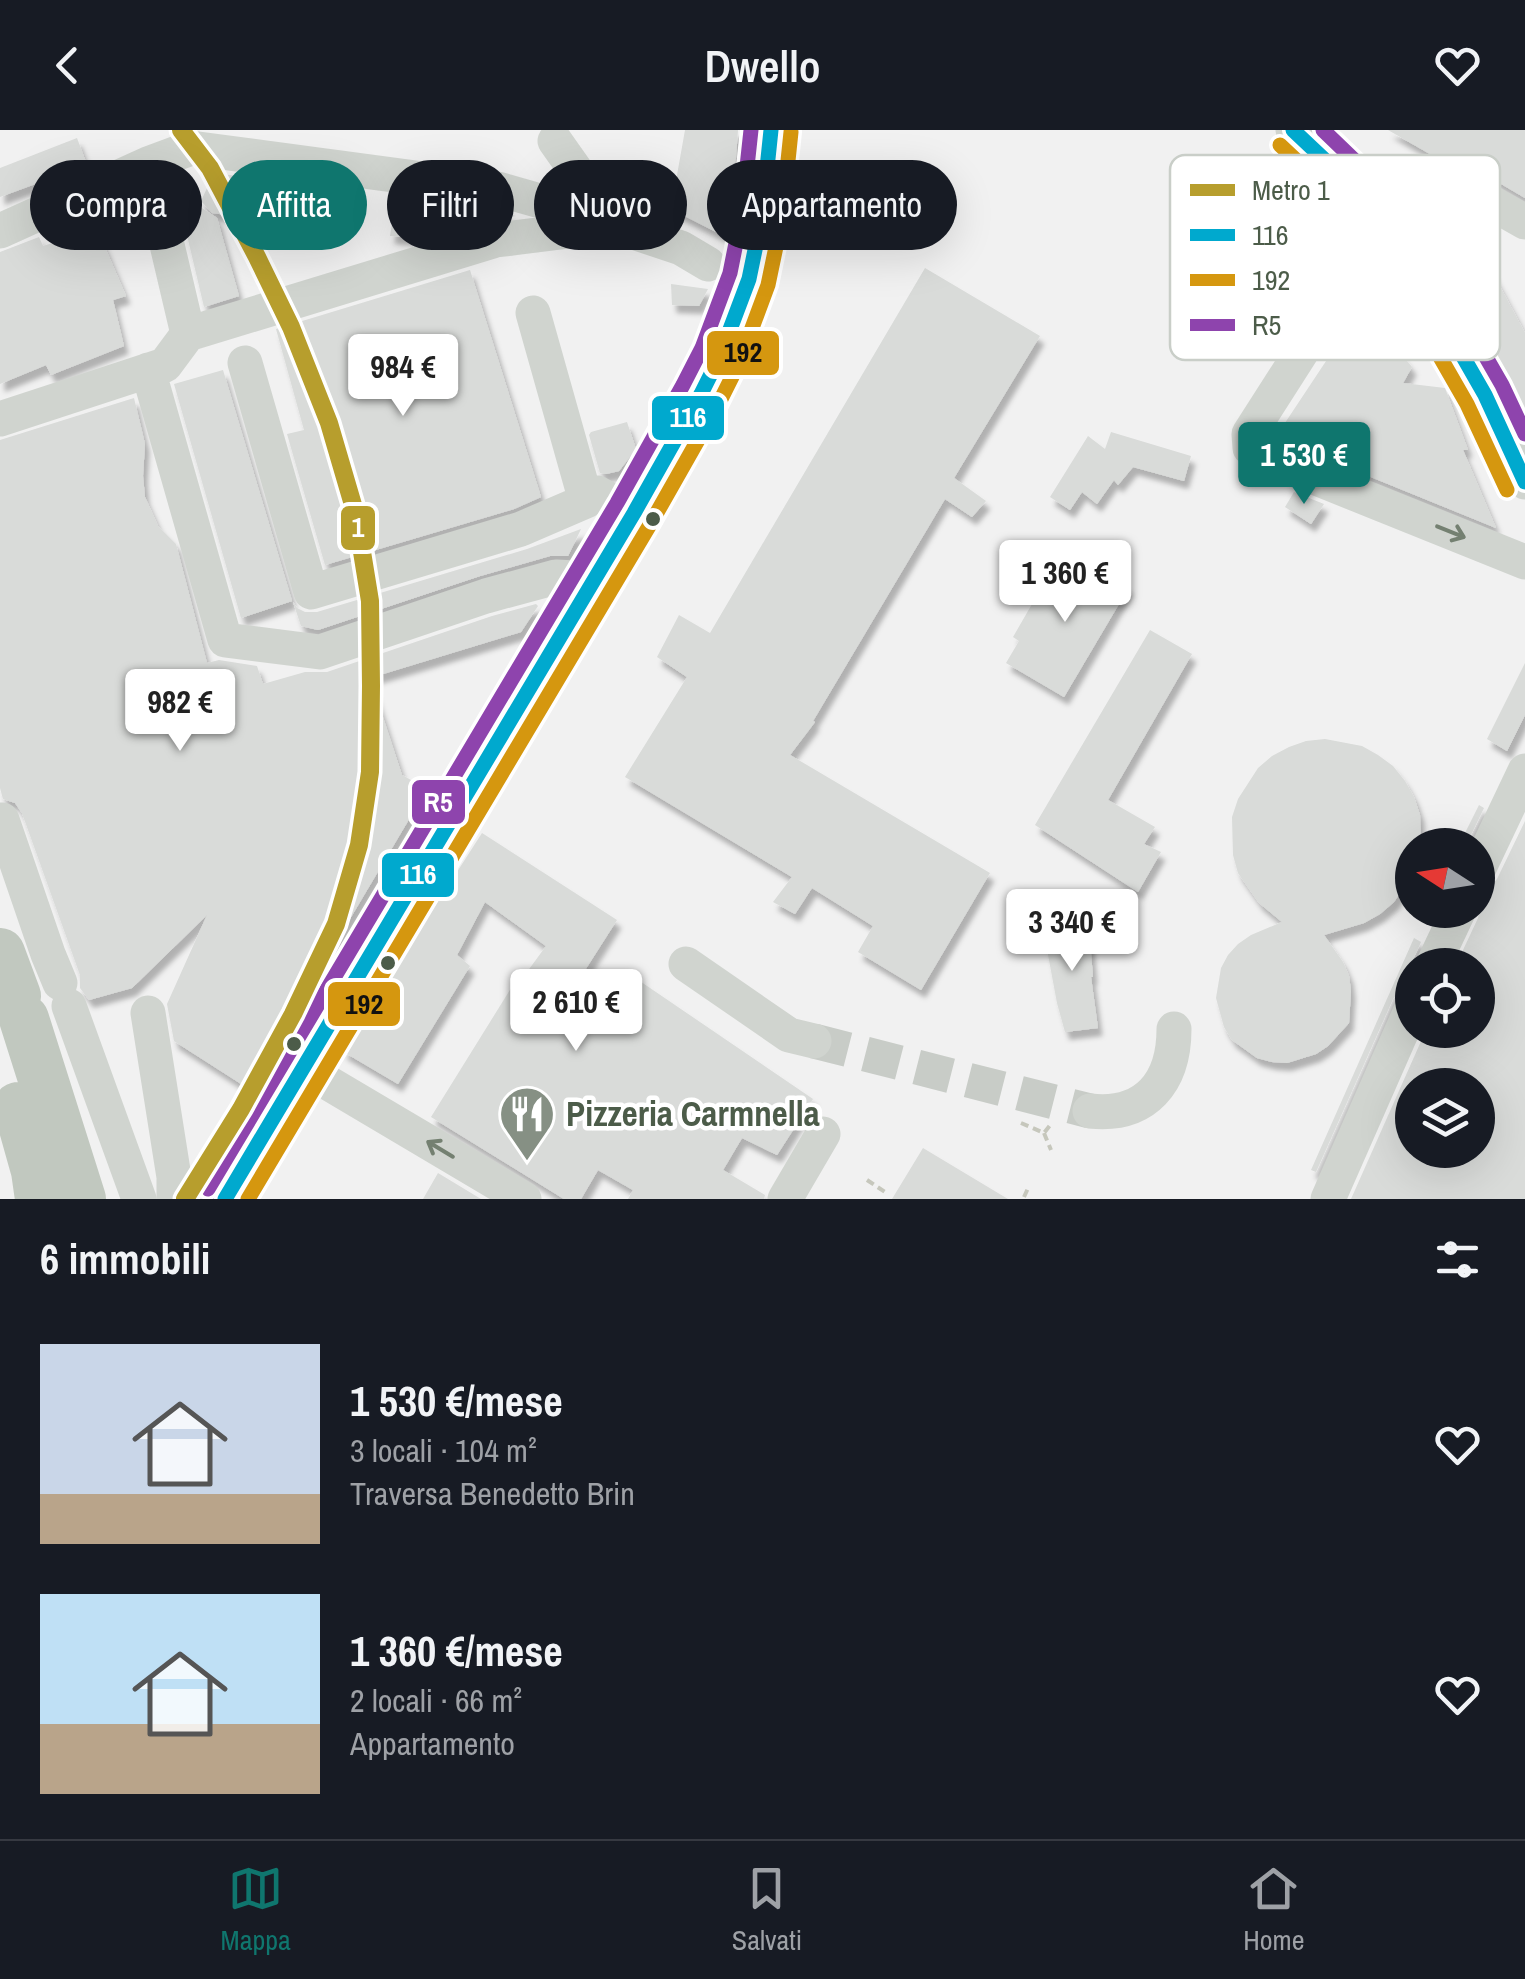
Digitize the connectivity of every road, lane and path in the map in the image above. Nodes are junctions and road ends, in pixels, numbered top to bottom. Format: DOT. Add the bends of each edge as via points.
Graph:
graph roads {
  1 [pos="772,130"];
  2 [pos="1293,130"];
  3 [pos="555,141"];
  4 [pos="1321,155"];
  5 [pos="159,160"];
  6 [pos="568,160"];
  7 [pos="534,200"];
  8 [pos="1500,202"];
  9 [pos="30,218"];
  10 [pos="1525,222"];
  11 [pos="0,232"];
  12 [pos="534,236"];
  13 [pos="168,250"];
  14 [pos="684,250"];
  15 [pos="749,278"];
  16 [pos="533,314"];
  17 [pos="188,334"];
  18 [pos="1296,360"];
  19 [pos="1465,360"];
  20 [pos="245,364"];
  21 [pos="148,370"];
  22 [pos="0,420"];
  23 [pos="1525,482"];
  24 [pos="586,501"];
  25 [pos="634,514"];
  26 [pos="1525,562"];
  27 [pos="595,579"];
  28 [pos="1525,771"];
  29 [pos="2,820"];
  30 [pos="1495,834"];
  31 [pos="686,964"];
  32 [pos="28,1000"];
  33 [pos="148,1013"];
  34 [pos="1174,1029"];
  35 [pos="814,1040"];
  36 [pos="1395,1047"];
  37 [pos="304,1068"];
  38 [pos="1090,1112"];
  39 [pos="1020,1123"];
  40 [pos="1051,1124"];
  41 [pos="0,1133"];
  42 [pos="1044,1133"];
  43 [pos="823,1134"];
  44 [pos="1051,1150"];
  45 [pos="867,1180"];
  46 [pos="1029,1186"];
  47 [pos="886,1192"];
  48 [pos="1024,1197"];
  49 [pos="24,1199"];
  50 [pos="40,1199"];
  51 [pos="81,1199"];
  52 [pos="139,1199"];
  53 [pos="174,1199"];
  54 [pos="225,1199"];
  55 [pos="524,1199"];
  56 [pos="784,1199"];
  57 [pos="1328,1199"];
  1 -- 15 [label="main road"];
  2 -- 4 [label="street"];
  3 -- 6 [label="street"];
  5 -- 7 [label="street" via="191,148 498,189"];
  8 -- 10 [label="street"];
  9 -- 11 [label="street"];
  12 -- 17 [label="street" via="496,240"];
  13 -- 17 [label="street"];
  14 -- 15 [label="street"];
  15 -- 25 [label="main road" via="720,356"];
  16 -- 24 [label="street"];
  17 -- 21 [label="street" via="165,364"];
  18 -- 26 [label="street, one-way" via="1249,434 1248,445 1259,455"];
  19 -- 23 [label="street"];
  20 -- 24 [label="street" via="311,592 521,529"];
  21 -- 22 [label="street"];
  21 -- 27 [label="street" via="225,640 320,652 556,577"];
  24 -- 25 [label="street" via="597,494"];
  25 -- 27 [label="main road"];
  27 -- 37 [label="main road"];
  28 -- 30 [label="street"];
  29 -- 32 [label="street" via="48,954"];
  31 -- 35 [label="street" via="789,1035"];
  32 -- 50 [label="highway"];
  32 -- 51 [label="highway"];
  32 -- 52 [label="street"];
  33 -- 53 [label="street"];
  34 -- 38 [label="street" via="1170,1067 1154,1092 1117,1111"];
  36 -- 57 [label="street"];
  37 -- 54 [label="main road"];
  55 -- 37 [label="street, one-way"];
  39 -- 42 [label="path"];
  40 -- 42 [label="path"];
  41 -- 49 [label="highway"];
  42 -- 44 [label="path"];
  43 -- 56 [label="street"];
  45 -- 47 [label="path"];
  46 -- 48 [label="path"];
}
